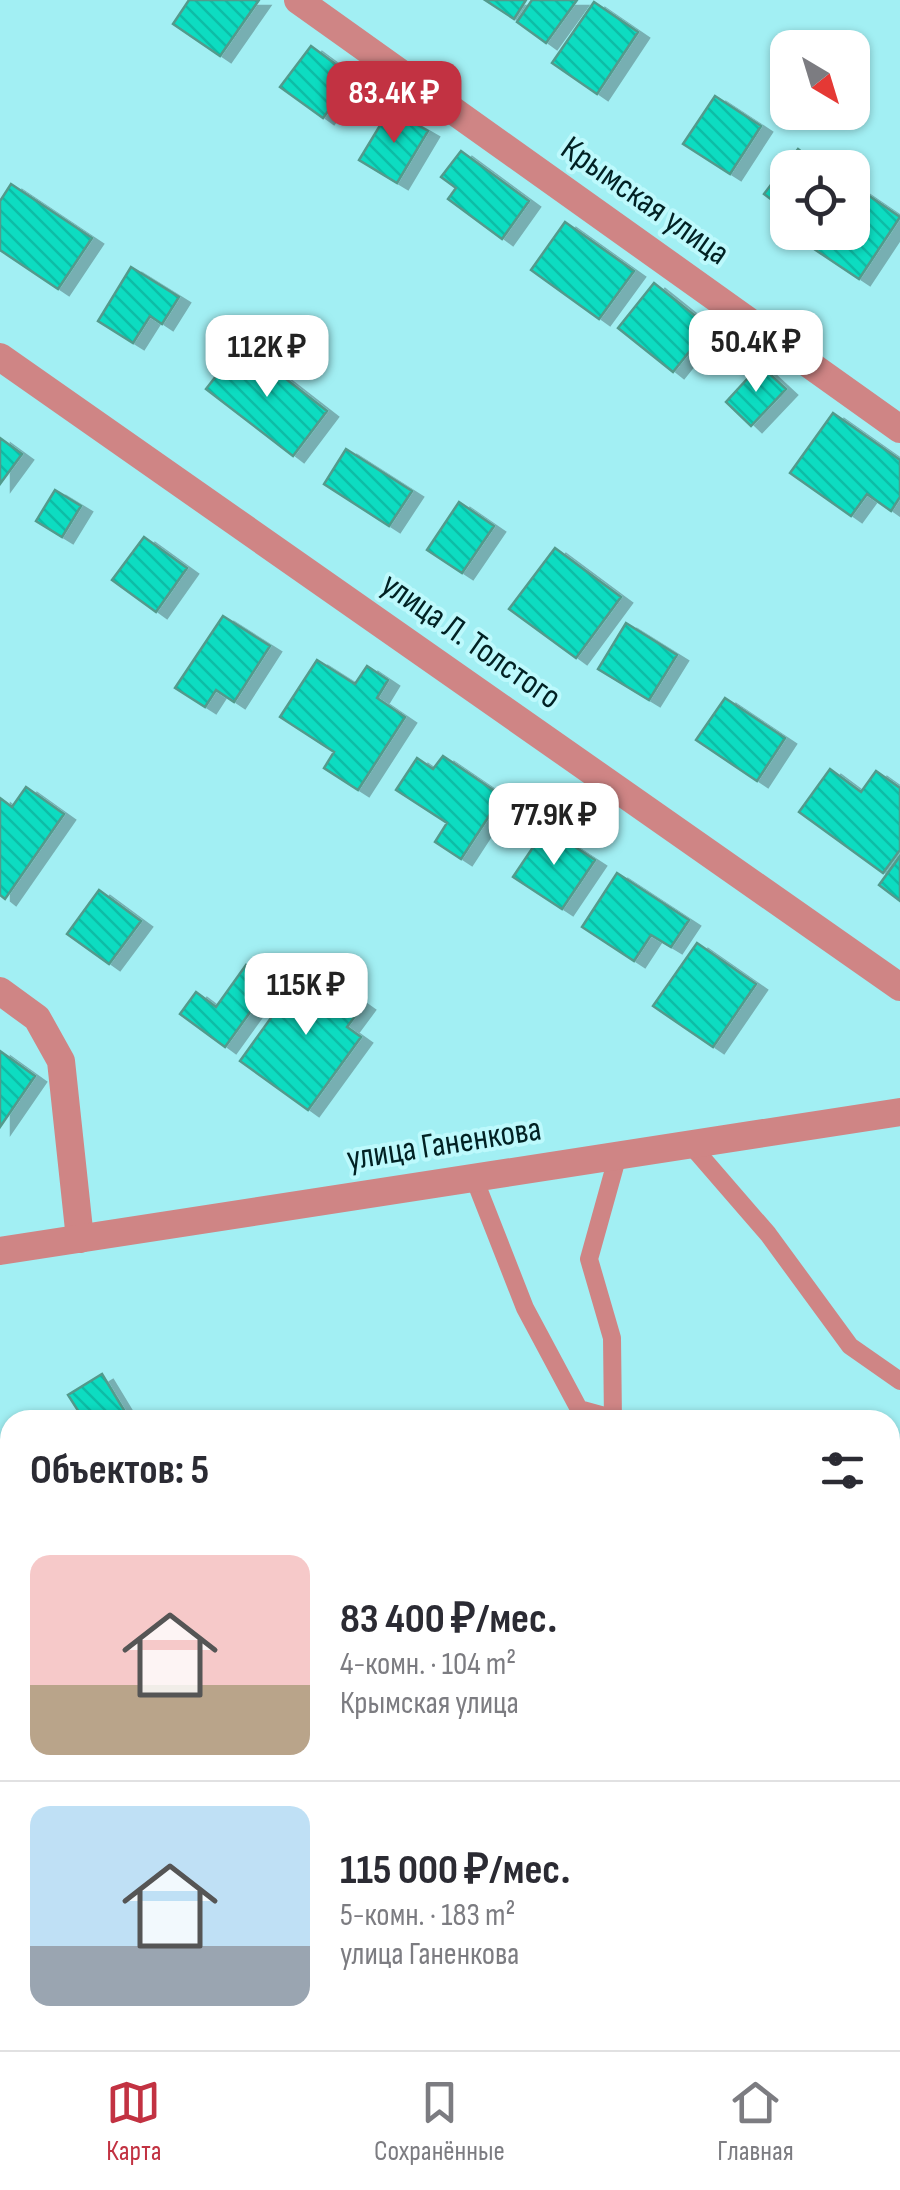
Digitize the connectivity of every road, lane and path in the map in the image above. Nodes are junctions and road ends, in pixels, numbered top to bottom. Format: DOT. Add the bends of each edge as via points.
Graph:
graph roads {
  1 [pos="298,0"];
  2 [pos="0,357"];
  3 [pos="900,429"];
  4 [pos="900,986"];
  5 [pos="0,992"];
  6 [pos="900,1112"];
  7 [pos="690,1144"];
  8 [pos="618,1155"];
  9 [pos="474,1178"];
  10 [pos="80,1239"];
  11 [pos="0,1251"];
  12 [pos="900,1381"];
  13 [pos="583,1410"];
  14 [pos="615,1410"];
  1 -- 3 [label="street, Крымская улица"];
  2 -- 4 [label="street, улица Л. Толстого"];
  5 -- 10 [label="street" via="37,1018 61,1061"];
  6 -- 7 [label="street, улица Ганенкова"];
  7 -- 8 [label="street, улица Ганенкова"];
  7 -- 12 [label="lane" via="768,1234 850,1346"];
  8 -- 9 [label="street, улица Ганенкова"];
  8 -- 14 [label="lane" via="589,1259 612,1338"];
  9 -- 10 [label="street, улица Ганенкова"];
  9 -- 13 [label="lane" via="525,1308"];
  10 -- 11 [label="street, улица Ганенкова"];
}
